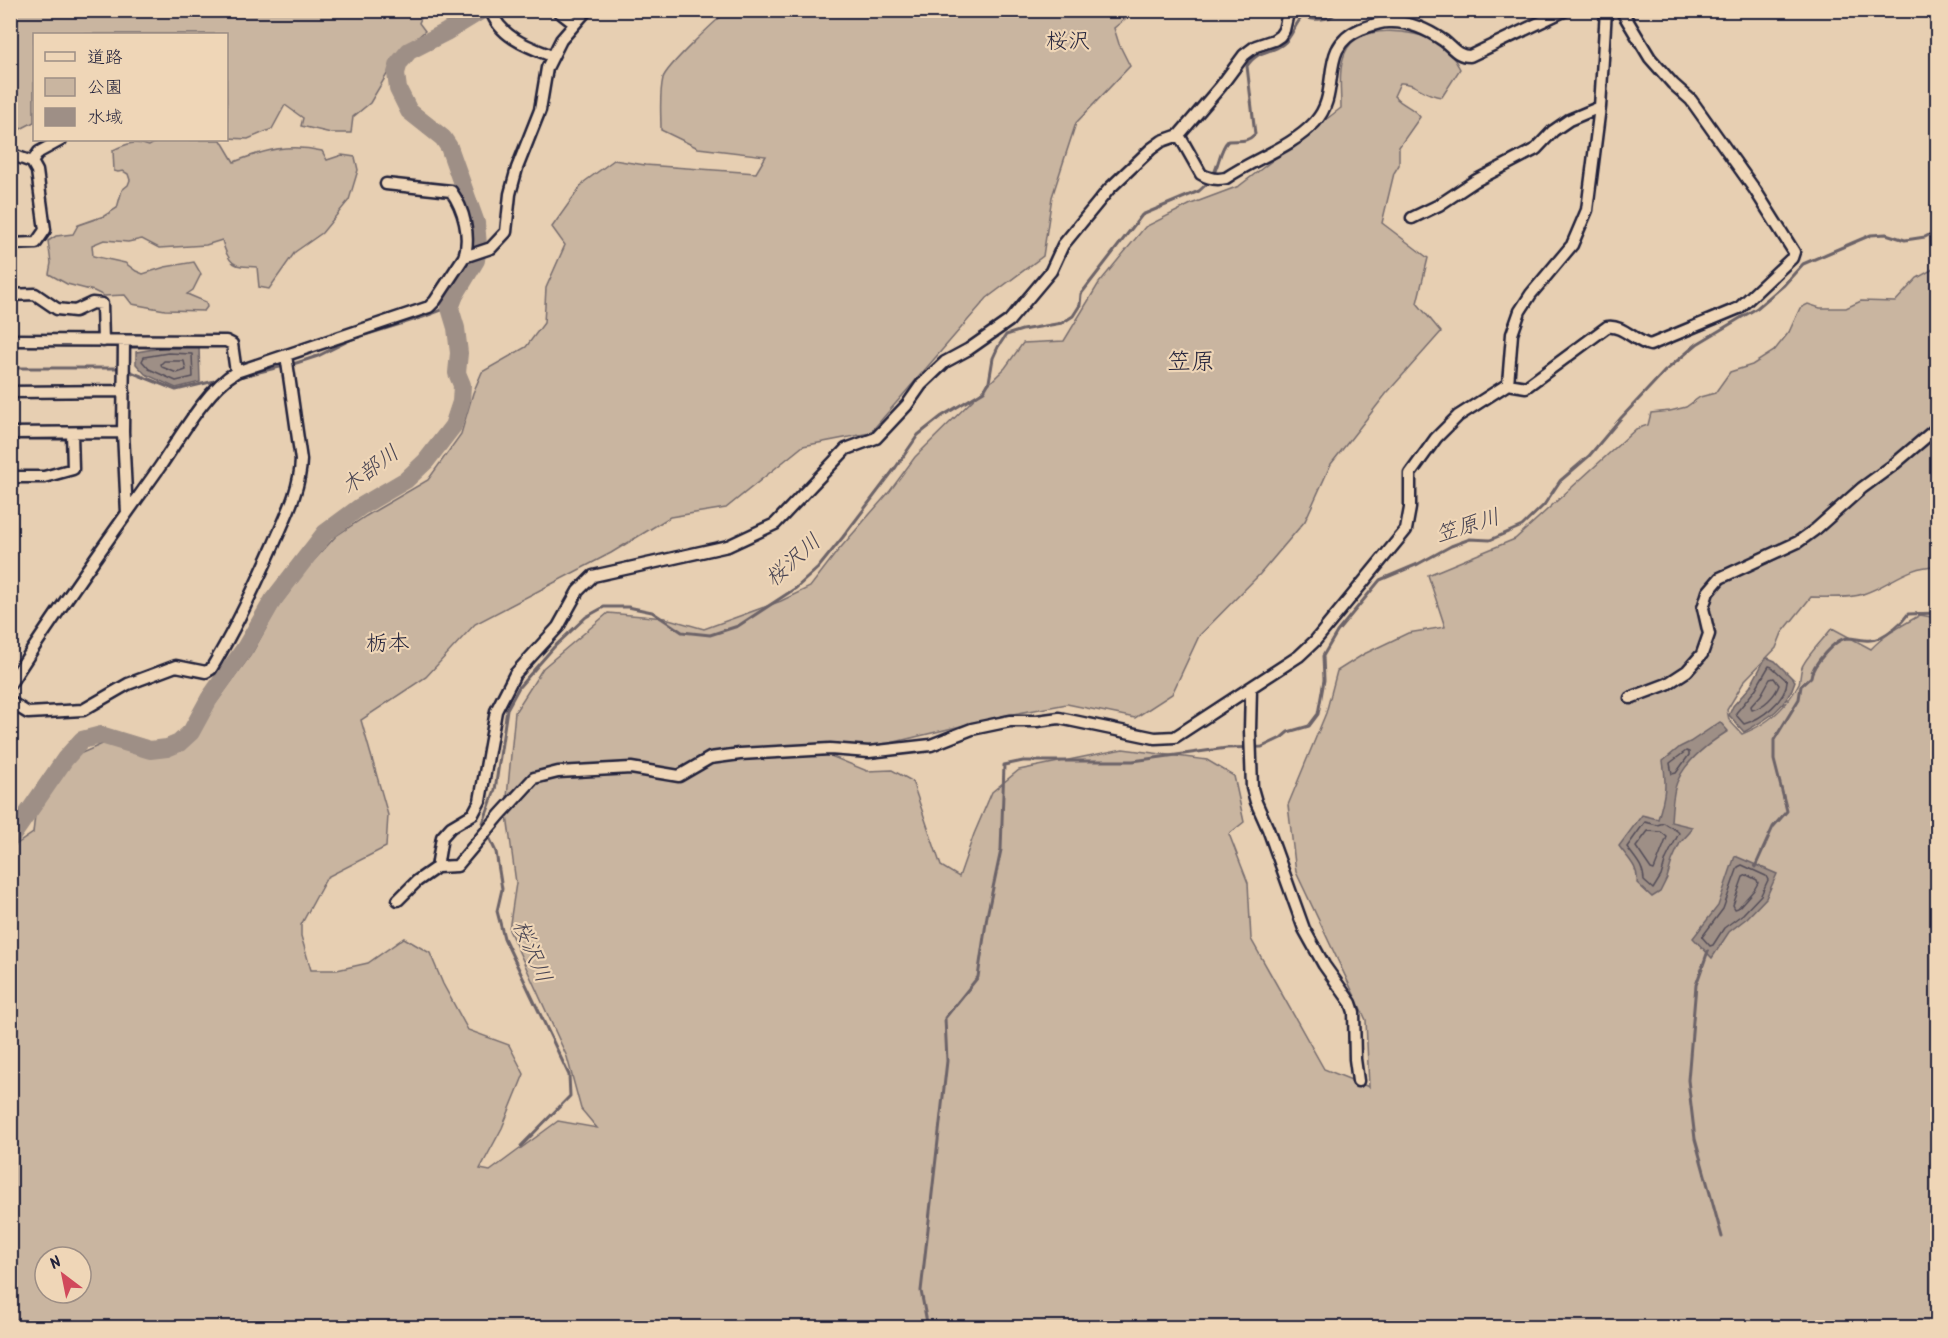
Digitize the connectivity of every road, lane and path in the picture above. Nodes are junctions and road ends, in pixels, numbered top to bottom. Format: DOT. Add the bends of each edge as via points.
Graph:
graph roads {
  1 [pos="491,10"];
  2 [pos="557,10"];
  3 [pos="587,10"];
  4 [pos="1292,10"];
  5 [pos="1566,10"];
  6 [pos="1606,10"];
  7 [pos="1621,10"];
  8 [pos="575,24"];
  9 [pos="552,56"];
  10 [pos="1600,108"];
  11 [pos="1179,135"];
  12 [pos="59,141"];
  13 [pos="10,154"];
  14 [pos="32,162"];
  15 [pos="386,184"];
  16 [pos="1412,218"];
  17 [pos="10,244"];
  18 [pos="464,257"];
  19 [pos="10,295"];
  20 [pos="10,340"];
  21 [pos="103,341"];
  22 [pos="124,341"];
  23 [pos="286,355"];
  24 [pos="236,372"];
  25 [pos="1508,384"];
  26 [pos="124,391"];
  27 [pos="10,392"];
  28 [pos="1938,427"];
  29 [pos="123,432"];
  30 [pos="10,433"];
  31 [pos="72,433"];
  32 [pos="10,477"];
  33 [pos="127,513"];
  34 [pos="10,684"];
  35 [pos="1251,688"];
  36 [pos="1630,698"];
  37 [pos="10,702"];
  38 [pos="437,867"];
  39 [pos="398,900"];
  40 [pos="1358,1081"];
  1 -- 9 [label="street" via="493,18 519,43"];
  2 -- 8 [label="street"];
  3 -- 8 [label="street"];
  4 -- 11 [label="street" via="1280,36 1244,55"];
  5 -- 11 [label="street" via="1470,56 1459,54 1420,27 1399,22 1356,31 1340,43 1334,54 1328,103 1315,122 1304,134 1226,178 1218,180 1201,174"];
  6 -- 10 [label="street"];
  7 -- 25 [label="street" via="1650,58 1697,109 1755,190 1794,252 1739,308 1650,345 1617,327 1607,327 1526,387"];
  8 -- 9 [label="street"];
  9 -- 18 [label="street" via="540,110 510,194 506,232 491,248"];
  10 -- 16 [label="street" via="1569,120 1536,149"];
  10 -- 25 [label="street" via="1587,210 1572,245 1520,311 1512,334"];
  11 -- 38 [label="street" via="1151,149 1109,189 1063,245 1051,271 1009,321 945,362 876,438 846,449 775,524 728,546 592,576 578,591 558,627 515,674 502,698 496,711 480,801 473,814 442,837"];
  12 -- 14 [label="street" via="39,152"];
  13 -- 14 [label="street"];
  14 -- 17 [label="street" via="37,171 45,230 36,243"];
  15 -- 18 [label="street" via="451,191 463,216 467,247"];
  18 -- 23 [label="street" via="429,307"];
  19 -- 21 [label="street" via="35,294 57,309 75,311 92,303 102,304"];
  20 -- 21 [label="street"];
  21 -- 22 [label="street"];
  22 -- 24 [label="street" via="226,341 232,344"];
  22 -- 26 [label="street"];
  23 -- 24 [label="street"];
  23 -- 37 [label="street" via="301,460 296,495 254,591 211,669 206,672 176,666 144,676 73,712 28,713"];
  24 -- 33 [label="street" via="215,389"];
  25 -- 35 [label="street" via="1458,416 1436,438 1410,474 1406,530 1308,649"];
  26 -- 27 [label="street"];
  26 -- 29 [label="street"];
  28 -- 36 [label="street" via="1807,536 1720,578 1708,592 1703,608 1709,634 1702,654 1688,671 1667,684"];
  29 -- 31 [label="street"];
  29 -- 33 [label="street"];
  30 -- 31 [label="street"];
  31 -- 32 [label="street" via="72,469 44,477"];
  33 -- 34 [label="street"];
  35 -- 38 [label="street" via="1175,737 1155,738 1059,718 1000,723 921,746 869,752 830,749 710,758 679,776 631,768 550,774 534,778 520,791 457,866"];
  35 -- 40 [label="street" via="1252,788 1304,929 1351,1002"];
  38 -- 39 [label="street"];
}
